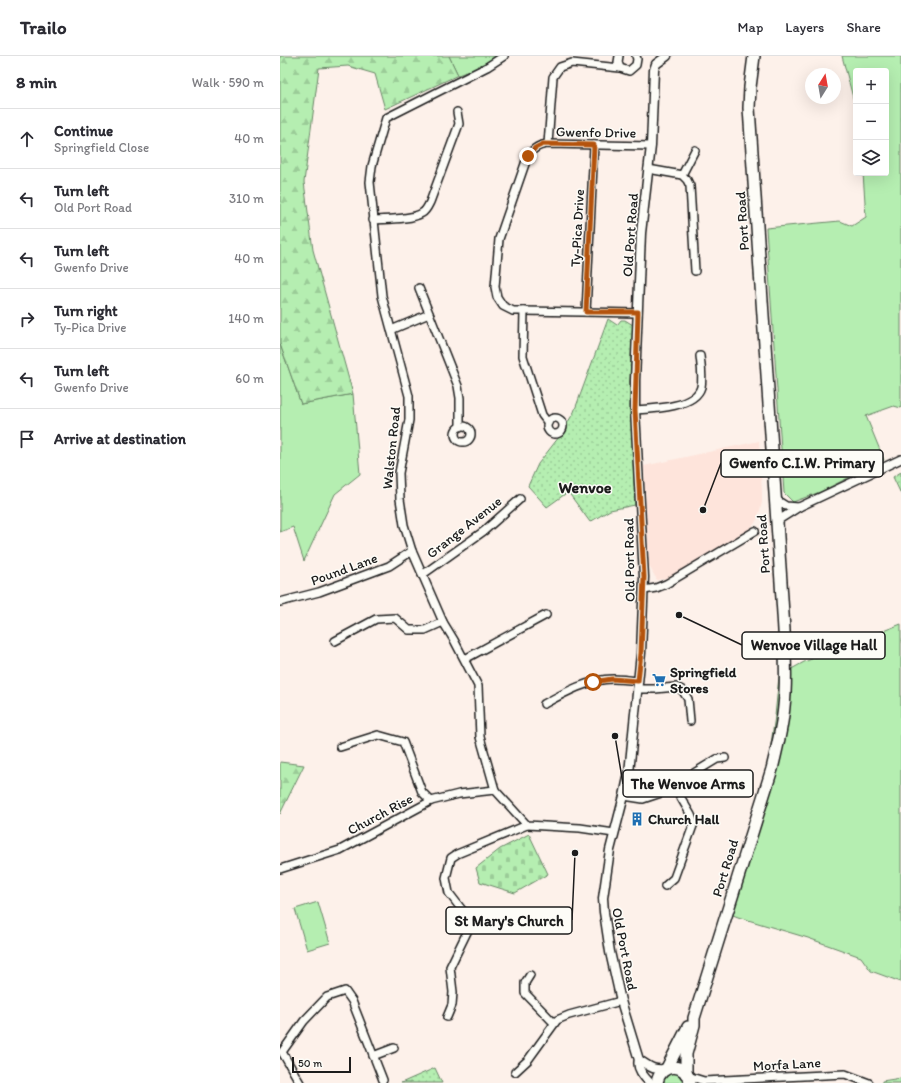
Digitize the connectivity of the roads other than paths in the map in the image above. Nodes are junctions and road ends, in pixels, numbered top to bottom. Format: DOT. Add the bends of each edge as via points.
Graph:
graph roads {
  1 [pos="504,56"];
  2 [pos="619,56"];
  3 [pos="636,56"];
  4 [pos="667,56"];
  5 [pos="754,56"];
  6 [pos="657,59"];
  7 [pos="620,68"];
  8 [pos="457,112"];
  9 [pos="548,144"];
  10 [pos="594,145"];
  11 [pos="651,146"];
  12 [pos="695,150"];
  13 [pos="648,169"];
  14 [pos="682,175"];
  15 [pos="373,220"];
  16 [pos="695,271"];
  17 [pos="419,288"];
  18 [pos="524,311"];
  19 [pos="586,312"];
  20 [pos="638,312"];
  21 [pos="429,314"];
  22 [pos="391,330"];
  23 [pos="700,356"];
  24 [pos="635,410"];
  25 [pos="548,423"];
  26 [pos="460,427"];
  27 [pos="901,459"];
  28 [pos="520,499"];
  29 [pos="775,499"];
  30 [pos="799,507"];
  31 [pos="777,521"];
  32 [pos="755,531"];
  33 [pos="412,551"];
  34 [pos="422,575"];
  35 [pos="644,590"];
  36 [pos="280,602"];
  37 [pos="546,615"];
  38 [pos="443,622"];
  39 [pos="335,640"];
  40 [pos="465,659"];
  41 [pos="637,685"];
  42 [pos="544,704"];
  43 [pos="690,721"];
  44 [pos="340,748"];
  45 [pos="725,758"];
  46 [pos="674,786"];
  47 [pos="494,790"];
  48 [pos="624,796"];
  49 [pos="431,801"];
  50 [pos="527,825"];
  51 [pos="614,833"];
  52 [pos="280,869"];
  53 [pos="665,886"];
  54 [pos="530,975"];
  55 [pos="621,1001"];
  56 [pos="447,1017"];
  57 [pos="694,1018"];
  58 [pos="554,1023"];
  59 [pos="394,1048"];
  60 [pos="373,1056"];
  61 [pos="639,1060"];
  62 [pos="666,1069"];
  63 [pos="515,1072"];
  64 [pos="688,1077"];
  65 [pos="383,1080"];
  66 [pos="703,1082"];
  67 [pos="300,1083"];
  68 [pos="650,1083"];
  69 [pos="657,1083"];
  70 [pos="869,1083"];
  1 -- 15 [label="street, Walston Road" via="386,118 370,175"];
  2 -- 7 [label="street"];
  3 -- 7 [label="street" via="637,63 634,68"];
  4 -- 6 [label="street"];
  5 -- 29 [label="main road, Port Road" via="749,108"];
  6 -- 11 [label="street, Old Port Road" via="654,70"];
  7 -- 9 [label="street" via="572,63 560,67 553,77"];
  8 -- 15 [label="street" via="459,124 425,210 415,216"];
  9 -- 10 [label="street, Gwenfo Drive"];
  9 -- 18 [label="street, Gwenfo Drive" via="540,145 528,156 498,242 495,287 497,297 507,309"];
  10 -- 11 [label="street, Gwenfo Drive"];
  10 -- 19 [label="street, Ty-Pica Drive"];
  11 -- 13 [label="street, Old Port Road"];
  12 -- 14 [label="street"];
  13 -- 14 [label="street"];
  13 -- 20 [label="street, Old Port Road" via="641,233"];
  14 -- 16 [label="street" via="691,191"];
  15 -- 22 [label="street, Walston Road" via="382,296"];
  17 -- 21 [label="street"];
  18 -- 19 [label="street, Gwenfo Drive"];
  18 -- 25 [label="street" via="524,356 542,415"];
  19 -- 20 [label="street, Gwenfo Drive"];
  20 -- 24 [label="street, Old Port Road"];
  21 -- 22 [label="street"];
  21 -- 26 [label="street" via="458,386"];
  22 -- 33 [label="street, Walston Road" via="409,396 409,420 399,472 404,525"];
  23 -- 24 [label="street" via="700,387 692,399 680,404"];
  24 -- 35 [label="street, Old Port Road"];
  27 -- 30 [label="street"];
  28 -- 34 [label="street, Grange Avenue" via="484,531"];
  29 -- 30 [label="street" via="786,506"];
  29 -- 31 [label="main road, Port Road"];
  30 -- 31 [label="street"];
  31 -- 57 [label="main road, Port Road" via="785,678 779,740"];
  32 -- 35 [label="street" via="666,584"];
  33 -- 34 [label="street, Walston Road"];
  33 -- 36 [label="street, Pound Lane" via="389,566 319,592"];
  34 -- 38 [label="street, Walston Road"];
  35 -- 41 [label="street, Old Port Road"];
  37 -- 40 [label="street"];
  38 -- 39 [label="street" via="425,630 409,630 395,618 376,619"];
  38 -- 40 [label="street, Walston Road"];
  40 -- 47 [label="street, Walston Road" via="478,686 480,736"];
  41 -- 42 [label="street" via="612,679 593,682"];
  41 -- 43 [label="street" via="655,689 676,687 682,690 688,699"];
  41 -- 48 [label="street, Old Port Road" via="630,765"];
  44 -- 49 [label="street" via="378,735 403,742 422,792"];
  45 -- 46 [label="street" via="717,759"];
  46 -- 48 [label="street" via="643,799"];
  46 -- 53 [label="street" via="694,823 674,878"];
  47 -- 49 [label="street, Church Rise" via="459,794"];
  47 -- 50 [label="street, Walston Road"];
  48 -- 51 [label="street, Old Port Road"];
  49 -- 52 [label="street, Church Rise" via="340,850"];
  50 -- 51 [label="street"];
  50 -- 56 [label="street" via="451,858 446,878 449,892 469,919 469,928 450,967 453,992 452,1005"];
  51 -- 55 [label="street, Old Port Road" via="604,883 604,912 608,944"];
  54 -- 58 [label="street" via="525,983 525,993"];
  55 -- 58 [label="street" via="569,1015"];
  55 -- 61 [label="street, Old Port Road"];
  57 -- 62 [label="main road, Port Road"];
  57 -- 64 [label="main road, Port Road" via="686,1054"];
  58 -- 63 [label="street" via="528,1060"];
  59 -- 60 [label="street"];
  60 -- 65 [label="street"];
  60 -- 67 [label="street" via="352,1001 345,991 327,997 304,1021 282,1052"];
  61 -- 62 [label="street" via="649,1068"];
  61 -- 68 [label="street, Old Port Road" via="641,1072"];
  62 -- 64 [label="main road" via="678,1067"];
  62 -- 69 [label="main road, Port Road" via="660,1073"];
  64 -- 66 [label="street, Morfa Lane"];
  66 -- 70 [label="street, Morfa Lane" via="845,1074"];
}
